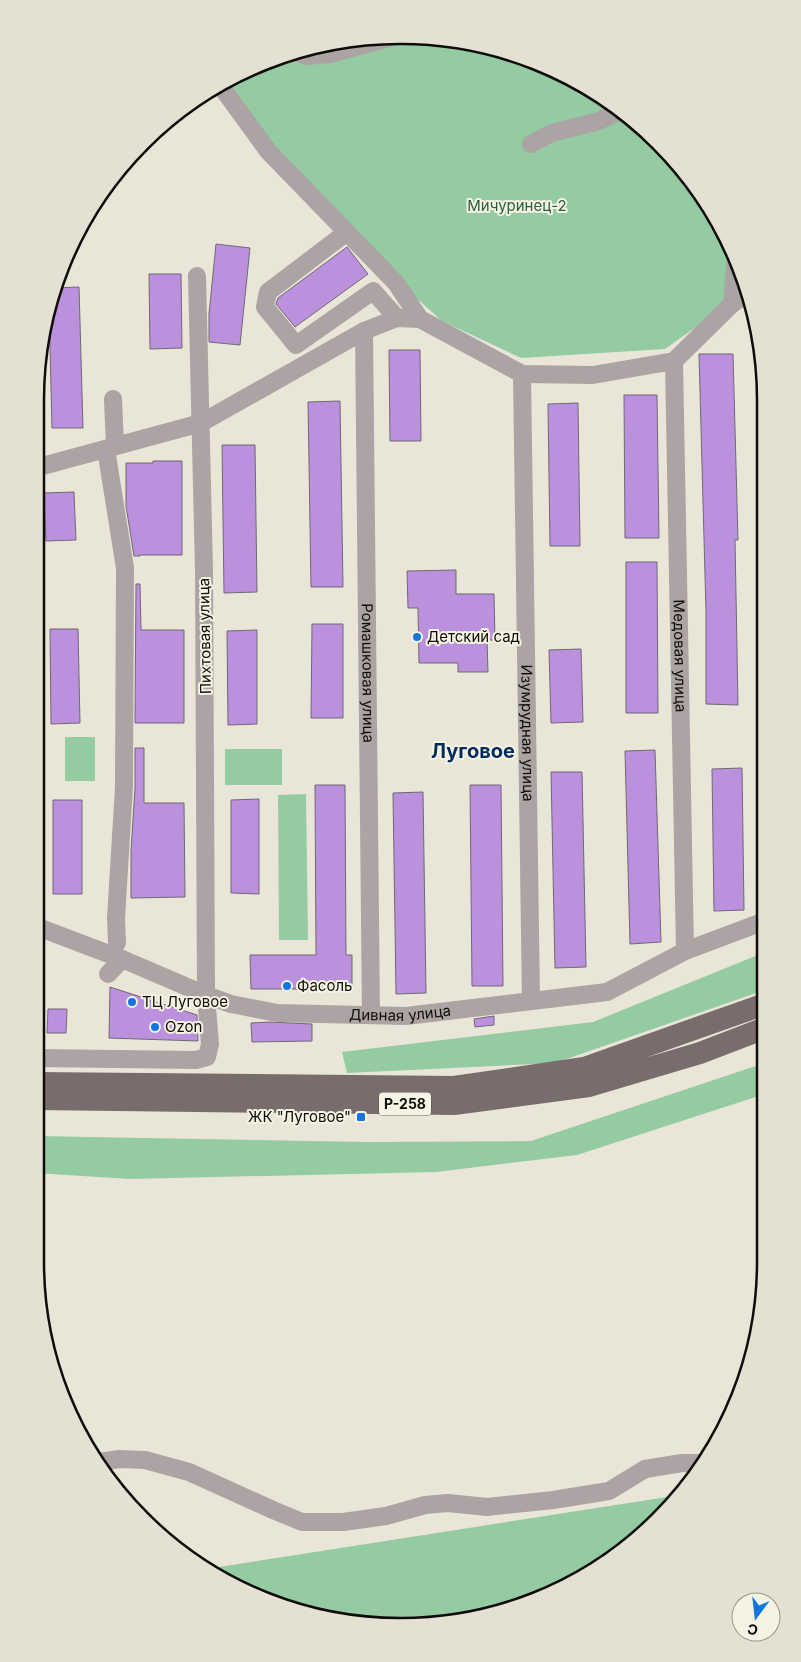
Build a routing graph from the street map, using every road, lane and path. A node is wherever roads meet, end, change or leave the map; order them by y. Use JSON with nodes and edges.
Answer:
{"nodes":[{"id":1,"x":356,"y":47,"type":"edge"},
{"id":2,"x":309,"y":56,"type":"edge"},
{"id":3,"x":225,"y":91,"type":"edge"},
{"id":4,"x":613,"y":114,"type":"edge"},
{"id":5,"x":531,"y":144,"type":"dead end"},
{"id":6,"x":348,"y":232,"type":"junction"},
{"id":7,"x":197,"y":276,"type":"dead end"},
{"id":8,"x":734,"y":276,"type":"edge"},
{"id":9,"x":742,"y":297,"type":"edge"},
{"id":10,"x":732,"y":304,"type":"junction"},
{"id":11,"x":397,"y":318,"type":"junction"},
{"id":12,"x":420,"y":319,"type":"junction"},
{"id":13,"x":364,"y":331,"type":"junction"},
{"id":14,"x":674,"y":361,"type":"junction"},
{"id":15,"x":522,"y":374,"type":"junction"},
{"id":16,"x":113,"y":399,"type":"dead end"},
{"id":17,"x":201,"y":423,"type":"junction"},
{"id":18,"x":111,"y":447,"type":"junction"},
{"id":19,"x":44,"y":466,"type":"edge"},
{"id":20,"x":757,"y":924,"type":"edge"},
{"id":21,"x":44,"y":929,"type":"edge"},
{"id":22,"x":119,"y":951,"type":"junction"},
{"id":23,"x":685,"y":951,"type":"junction"},
{"id":24,"x":108,"y":974,"type":"dead end"},
{"id":25,"x":206,"y":996,"type":"junction"},
{"id":26,"x":531,"y":1001,"type":"junction"},
{"id":27,"x":757,"y":1007,"type":"edge"},
{"id":28,"x":372,"y":1015,"type":"junction"},
{"id":29,"x":757,"y":1031,"type":"edge"},
{"id":30,"x":44,"y":1058,"type":"edge"},
{"id":31,"x":44,"y":1083,"type":"edge"},
{"id":32,"x":44,"y":1099,"type":"edge"},
{"id":33,"x":105,"y":1461,"type":"edge"},
{"id":34,"x":695,"y":1463,"type":"edge"}],
"edges":[{"from":1,"to":2,"type":"street"},
{"from":3,"to":6,"type":"street"},
{"from":4,"to":5,"type":"street"},
{"from":6,"to":11,"type":"street"},
{"from":6,"to":12,"type":"street"},
{"from":7,"to":17,"type":"street","name":"Пихтовая улица"},
{"from":8,"to":10,"type":"street"},
{"from":9,"to":10,"type":"street"},
{"from":10,"to":14,"type":"street"},
{"from":11,"to":12,"type":"street"},
{"from":11,"to":13,"type":"street"},
{"from":12,"to":15,"type":"street"},
{"from":13,"to":17,"type":"street"},
{"from":13,"to":28,"type":"street","name":"Ромашковая улица"},
{"from":14,"to":15,"type":"street"},
{"from":14,"to":23,"type":"street","name":"Медовая улица"},
{"from":15,"to":26,"type":"street","name":"Изумрудная улица"},
{"from":16,"to":18,"type":"street"},
{"from":17,"to":18,"type":"street"},
{"from":17,"to":25,"type":"street","name":"Пихтовая улица"},
{"from":18,"to":19,"type":"street"},
{"from":18,"to":22,"type":"street"},
{"from":20,"to":23,"type":"street","name":"Дивная улица"},
{"from":21,"to":22,"type":"street","name":"Дивная улица"},
{"from":22,"to":24,"type":"street"},
{"from":22,"to":25,"type":"street","name":"Дивная улица"},
{"from":23,"to":26,"type":"street","name":"Дивная улица"},
{"from":25,"to":28,"type":"street","name":"Дивная улица"},
{"from":25,"to":30,"type":"street","name":"Пихтовая улица"},
{"from":26,"to":28,"type":"street","name":"Дивная улица"},
{"from":27,"to":31,"type":"main road"},
{"from":29,"to":32,"type":"main road","number":"Р-258"},
{"from":33,"to":34,"type":"street"}]}
